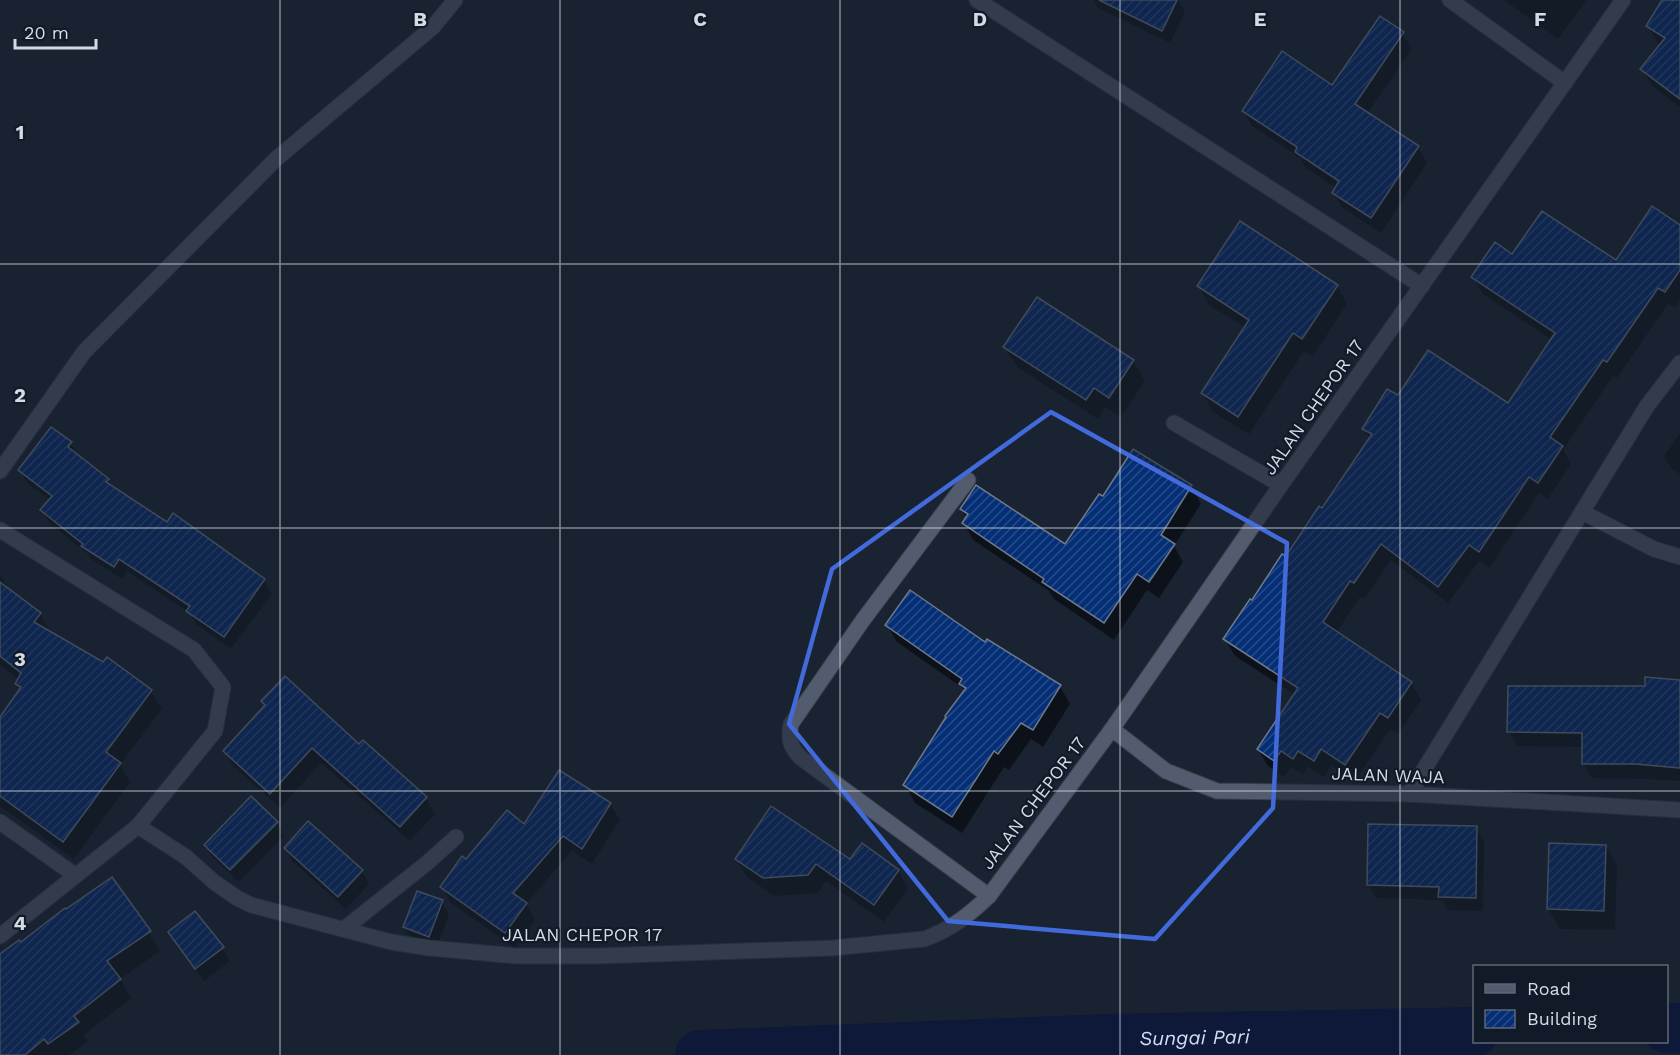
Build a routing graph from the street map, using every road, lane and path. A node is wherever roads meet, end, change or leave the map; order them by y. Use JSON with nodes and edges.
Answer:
{"nodes":[{"id":1,"x":455,"y":0,"type":"edge"},
{"id":2,"x":977,"y":0,"type":"edge"},
{"id":3,"x":1450,"y":0,"type":"edge"},
{"id":4,"x":1623,"y":0,"type":"edge"},
{"id":5,"x":1565,"y":82,"type":"junction"},
{"id":6,"x":1422,"y":286,"type":"junction"},
{"id":7,"x":1680,"y":363,"type":"edge"},
{"id":8,"x":1174,"y":423,"type":"dead end"},
{"id":9,"x":0,"y":471,"type":"edge"},
{"id":10,"x":968,"y":480,"type":"dead end"},
{"id":11,"x":1281,"y":485,"type":"junction"},
{"id":12,"x":1581,"y":512,"type":"junction"},
{"id":13,"x":0,"y":530,"type":"edge"},
{"id":14,"x":1680,"y":557,"type":"edge"},
{"id":15,"x":1112,"y":729,"type":"junction"},
{"id":16,"x":1409,"y":794,"type":"junction"},
{"id":17,"x":1680,"y":810,"type":"edge"},
{"id":18,"x":0,"y":822,"type":"edge"},
{"id":19,"x":138,"y":826,"type":"junction"},
{"id":20,"x":456,"y":837,"type":"dead end"},
{"id":21,"x":75,"y":875,"type":"junction"},
{"id":22,"x":988,"y":896,"type":"junction"},
{"id":23,"x":344,"y":929,"type":"junction"},
{"id":24,"x":0,"y":936,"type":"edge"}],
"edges":[{"from":1,"to":9,"type":"street"},
{"from":2,"to":6,"type":"street"},
{"from":3,"to":5,"type":"street"},
{"from":4,"to":5,"type":"street","name":"JALAN CHEPOR 17"},
{"from":5,"to":6,"type":"street","name":"JALAN CHEPOR 17"},
{"from":6,"to":11,"type":"street","name":"JALAN CHEPOR 17"},
{"from":7,"to":12,"type":"street"},
{"from":8,"to":11,"type":"street"},
{"from":10,"to":22,"type":"street"},
{"from":11,"to":15,"type":"street","name":"JALAN CHEPOR 17"},
{"from":12,"to":14,"type":"street"},
{"from":12,"to":16,"type":"street"},
{"from":13,"to":19,"type":"street"},
{"from":15,"to":16,"type":"street","name":"JALAN WAJA"},
{"from":15,"to":22,"type":"street","name":"JALAN CHEPOR 17"},
{"from":16,"to":17,"type":"street","name":"JALAN WAJA"},
{"from":18,"to":21,"type":"street"},
{"from":19,"to":21,"type":"street"},
{"from":19,"to":23,"type":"street","name":"JALAN CHEPOR 17"},
{"from":20,"to":23,"type":"street"},
{"from":21,"to":24,"type":"street"},
{"from":22,"to":23,"type":"street","name":"JALAN CHEPOR 17"}]}
